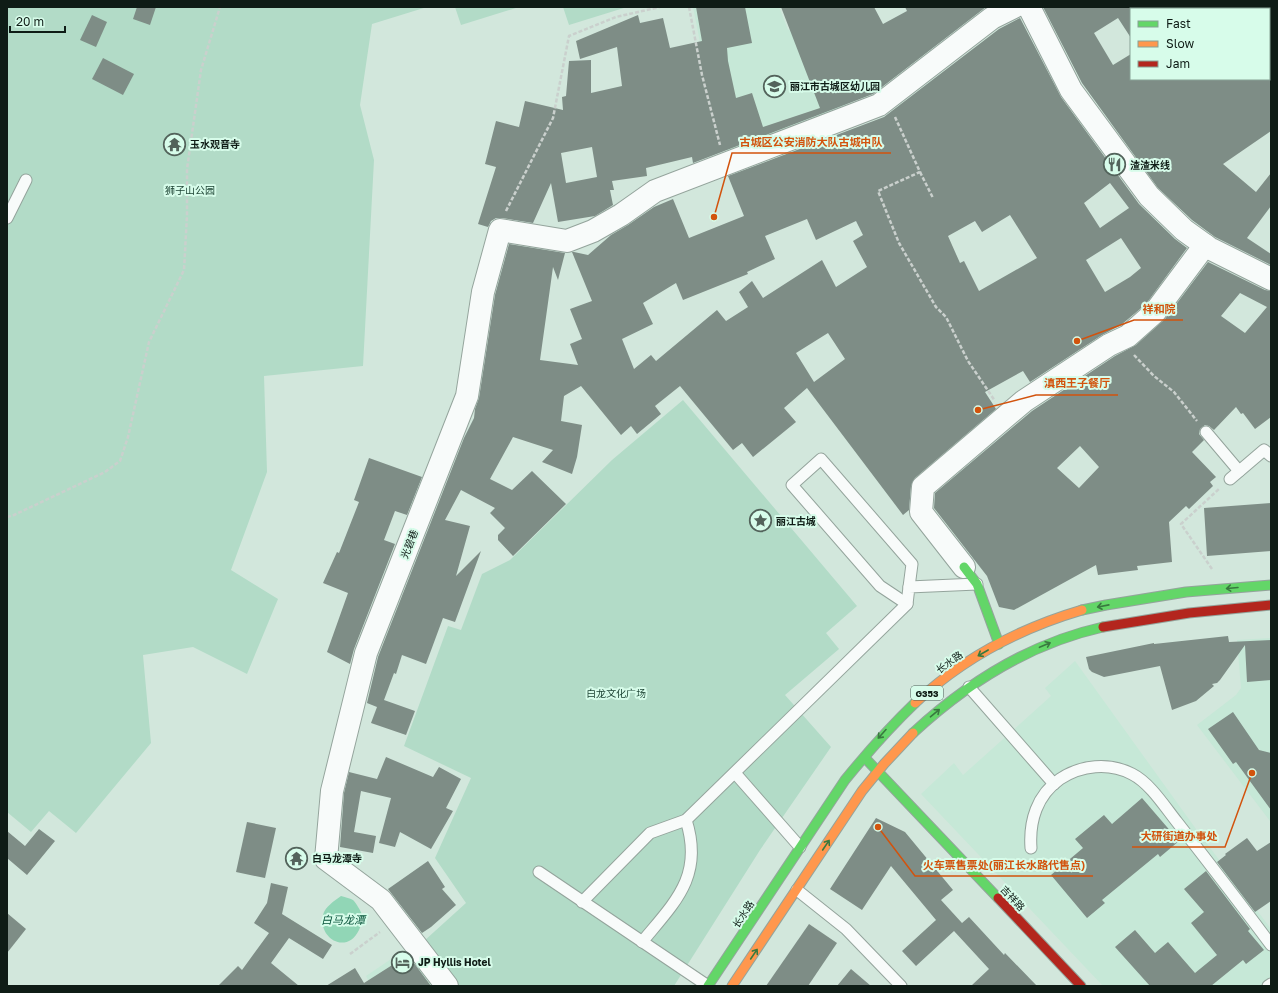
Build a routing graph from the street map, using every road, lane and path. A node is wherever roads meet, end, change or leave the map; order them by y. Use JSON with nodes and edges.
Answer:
{"nodes":[{"id":1,"x":220,"y":7,"type":"edge"},
{"id":2,"x":660,"y":7,"type":"edge"},
{"id":3,"x":689,"y":7,"type":"edge"},
{"id":4,"x":1014,"y":7,"type":"edge"},
{"id":5,"x":1029,"y":7,"type":"edge"},
{"id":6,"x":886,"y":100,"type":"junction"},
{"id":7,"x":725,"y":164,"type":"junction"},
{"id":8,"x":920,"y":172,"type":"junction"},
{"id":9,"x":26,"y":180,"type":"dead end"},
{"id":10,"x":933,"y":198,"type":"dead end"},
{"id":11,"x":7,"y":218,"type":"edge"},
{"id":12,"x":500,"y":230,"type":"junction"},
{"id":13,"x":1205,"y":245,"type":"junction"},
{"id":14,"x":1271,"y":279,"type":"edge"},
{"id":15,"x":1121,"y":340,"type":"junction"},
{"id":16,"x":1006,"y":417,"type":"junction"},
{"id":17,"x":1206,"y":432,"type":"joint"},
{"id":18,"x":1271,"y":456,"type":"edge"},
{"id":19,"x":1235,"y":475,"type":"junction"},
{"id":20,"x":7,"y":517,"type":"edge"},
{"id":21,"x":970,"y":575,"type":"junction"},
{"id":22,"x":1271,"y":585,"type":"edge"},
{"id":23,"x":909,"y":587,"type":"junction"},
{"id":24,"x":1221,"y":589,"type":"junction"},
{"id":25,"x":907,"y":604,"type":"junction"},
{"id":26,"x":1271,"y":605,"type":"edge"},
{"id":27,"x":999,"y":644,"type":"junction"},
{"id":28,"x":969,"y":687,"type":"junction"},
{"id":29,"x":863,"y":756,"type":"junction"},
{"id":30,"x":877,"y":771,"type":"junction"},
{"id":31,"x":735,"y":773,"type":"junction"},
{"id":32,"x":1054,"y":784,"type":"junction"},
{"id":33,"x":686,"y":820,"type":"junction"},
{"id":34,"x":800,"y":847,"type":"junction"},
{"id":35,"x":1031,"y":848,"type":"dead end"},
{"id":36,"x":539,"y":872,"type":"dead end"},
{"id":37,"x":797,"y":890,"type":"junction"},
{"id":38,"x":582,"y":902,"type":"junction"},
{"id":39,"x":403,"y":929,"type":"junction"},
{"id":40,"x":642,"y":942,"type":"junction"},
{"id":41,"x":1271,"y":945,"type":"edge"},
{"id":42,"x":350,"y":954,"type":"dead end"},
{"id":43,"x":1271,"y":984,"type":"edge"},
{"id":44,"x":447,"y":986,"type":"edge"},
{"id":45,"x":708,"y":986,"type":"edge"},
{"id":46,"x":732,"y":986,"type":"edge"},
{"id":47,"x":901,"y":986,"type":"edge"},
{"id":48,"x":1081,"y":986,"type":"edge"},
{"id":49,"x":1268,"y":986,"type":"edge"}],
"edges":[{"from":1,"to":20,"type":"path"},
{"from":2,"to":12,"type":"path"},
{"from":3,"to":7,"type":"path"},
{"from":4,"to":6,"type":"street"},
{"from":5,"to":13,"type":"street"},
{"from":6,"to":7,"type":"street"},
{"from":6,"to":8,"type":"path"},
{"from":7,"to":12,"type":"street"},
{"from":8,"to":10,"type":"path"},
{"from":8,"to":16,"type":"path"},
{"from":9,"to":11,"type":"lane"},
{"from":12,"to":39,"type":"street","name":"光碧巷"},
{"from":13,"to":14,"type":"street"},
{"from":13,"to":15,"type":"street"},
{"from":15,"to":16,"type":"street"},
{"from":15,"to":17,"type":"path"},
{"from":16,"to":21,"type":"street"},
{"from":17,"to":19,"type":"lane"},
{"from":18,"to":19,"type":"lane"},
{"from":19,"to":24,"type":"path"},
{"from":21,"to":23,"type":"lane"},
{"from":21,"to":27,"type":"main road"},
{"from":22,"to":24,"type":"main road","name":"长水路","number":"G353","one_way":true},
{"from":23,"to":25,"type":"lane"},
{"from":23,"to":25,"type":"lane"},
{"from":24,"to":27,"type":"main road","name":"长水路","number":"G353","one_way":true},
{"from":25,"to":31,"type":"lane"},
{"from":28,"to":26,"type":"main road","number":"G353","one_way":true},
{"from":27,"to":29,"type":"main road","name":"长水路","number":"G353","one_way":true},
{"from":30,"to":28,"type":"main road","number":"G353","one_way":true},
{"from":28,"to":32,"type":"lane"},
{"from":29,"to":30,"type":"main road","name":"吉祥路"},
{"from":29,"to":34,"type":"main road","name":"长水路","number":"G353"},
{"from":37,"to":30,"type":"main road","number":"G353","one_way":true},
{"from":30,"to":48,"type":"main road","name":"吉祥路"},
{"from":31,"to":33,"type":"lane"},
{"from":31,"to":34,"type":"lane"},
{"from":32,"to":35,"type":"lane"},
{"from":32,"to":41,"type":"lane"},
{"from":33,"to":38,"type":"lane"},
{"from":33,"to":40,"type":"lane"},
{"from":34,"to":45,"type":"main road","name":"长水路","number":"G353"},
{"from":36,"to":38,"type":"lane"},
{"from":46,"to":37,"type":"main road","number":"G353","one_way":true},
{"from":37,"to":47,"type":"lane"},
{"from":38,"to":40,"type":"lane"},
{"from":39,"to":42,"type":"path"},
{"from":39,"to":44,"type":"street"},
{"from":40,"to":45,"type":"lane"},
{"from":43,"to":49,"type":"lane"}]}
